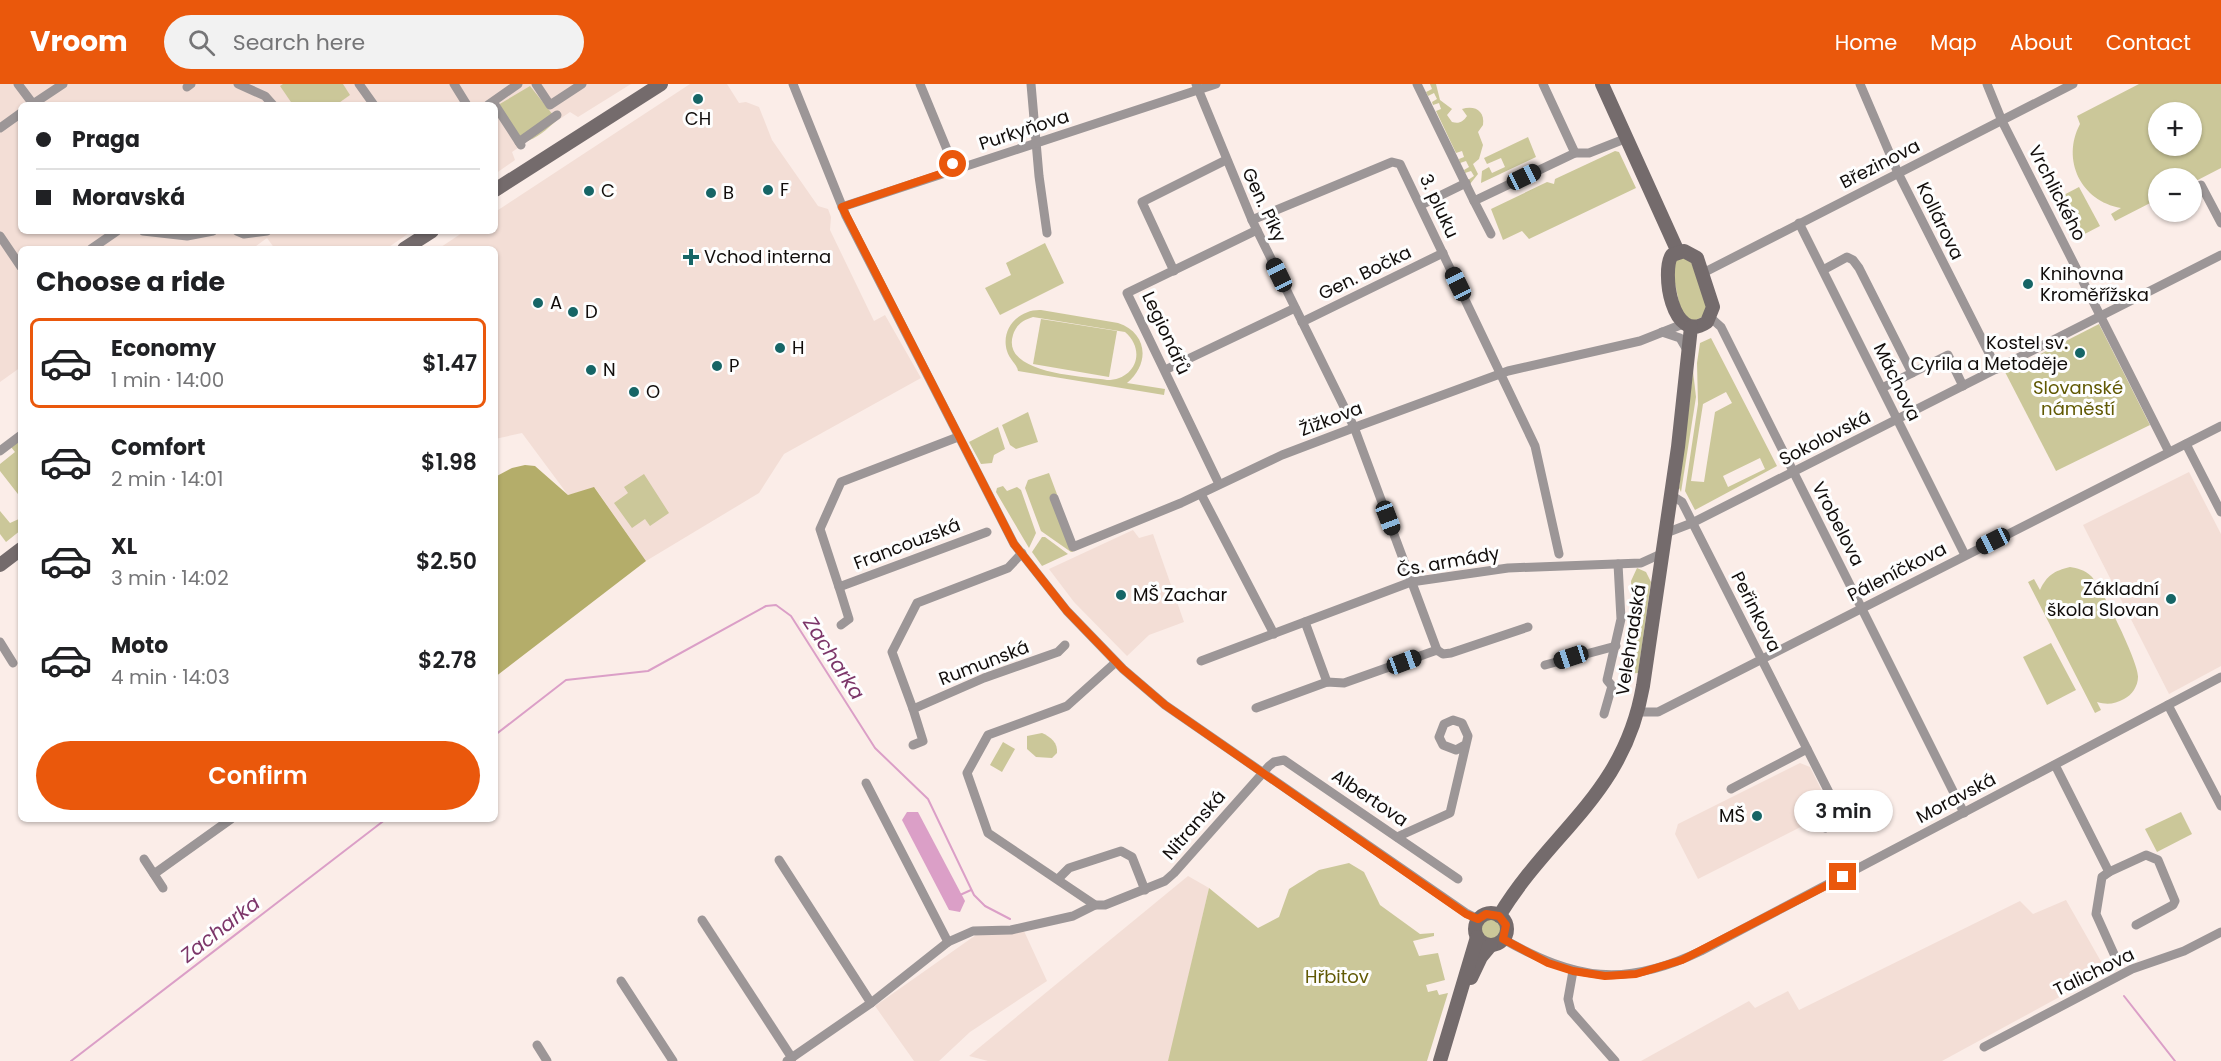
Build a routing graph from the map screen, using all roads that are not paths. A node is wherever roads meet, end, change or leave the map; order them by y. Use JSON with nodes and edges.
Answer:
{"nodes":[{"id":1,"x":18,"y":84,"type":"edge"},
{"id":2,"x":63,"y":84,"type":"edge"},
{"id":3,"x":238,"y":84,"type":"edge"},
{"id":4,"x":359,"y":84,"type":"edge"},
{"id":5,"x":454,"y":84,"type":"edge"},
{"id":6,"x":518,"y":84,"type":"edge"},
{"id":7,"x":536,"y":84,"type":"edge"},
{"id":8,"x":582,"y":84,"type":"edge"},
{"id":9,"x":661,"y":84,"type":"edge"},
{"id":10,"x":793,"y":84,"type":"edge"},
{"id":11,"x":920,"y":84,"type":"edge"},
{"id":12,"x":1031,"y":84,"type":"edge"},
{"id":13,"x":1216,"y":84,"type":"edge"},
{"id":14,"x":1418,"y":84,"type":"edge"},
{"id":15,"x":1543,"y":84,"type":"edge"},
{"id":16,"x":1602,"y":84,"type":"edge"},
{"id":17,"x":1860,"y":84,"type":"edge"},
{"id":18,"x":1987,"y":84,"type":"edge"},
{"id":19,"x":2073,"y":84,"type":"edge"},
{"id":20,"x":1197,"y":87,"type":"edge"},
{"id":21,"x":31,"y":102,"type":"edge"},
{"id":22,"x":37,"y":102,"type":"edge"},
{"id":23,"x":270,"y":102,"type":"edge"},
{"id":24,"x":372,"y":102,"type":"edge"},
{"id":25,"x":465,"y":102,"type":"edge"},
{"id":26,"x":496,"y":102,"type":"edge"},
{"id":27,"x":550,"y":105,"type":"junction"},
{"id":28,"x":498,"y":111,"type":"edge"},
{"id":29,"x":18,"y":115,"type":"edge"},
{"id":30,"x":558,"y":115,"type":"junction"},
{"id":31,"x":2002,"y":121,"type":"junction"},
{"id":32,"x":564,"y":124,"type":"dead end"},
{"id":33,"x":0,"y":128,"type":"edge"},
{"id":34,"x":1627,"y":138,"type":"junction"},
{"id":35,"x":1038,"y":143,"type":"junction"},
{"id":36,"x":1575,"y":153,"type":"junction"},
{"id":37,"x":1226,"y":160,"type":"junction"},
{"id":38,"x":955,"y":169,"type":"junction"},
{"id":39,"x":1898,"y":173,"type":"junction"},
{"id":40,"x":1466,"y":183,"type":"junction"},
{"id":41,"x":2202,"y":187,"type":"edge"},
{"id":42,"x":498,"y":188,"type":"edge"},
{"id":43,"x":1474,"y":201,"type":"junction"},
{"id":44,"x":1420,"y":205,"type":"junction"},
{"id":45,"x":842,"y":207,"type":"junction"},
{"id":46,"x":1252,"y":220,"type":"junction"},
{"id":47,"x":1799,"y":223,"type":"junction"},
{"id":48,"x":2221,"y":223,"type":"edge"},
{"id":49,"x":1257,"y":230,"type":"junction"},
{"id":50,"x":1047,"y":233,"type":"dead end"},
{"id":51,"x":113,"y":234,"type":"edge"},
{"id":52,"x":169,"y":234,"type":"edge"},
{"id":53,"x":197,"y":234,"type":"edge"},
{"id":54,"x":427,"y":234,"type":"edge"},
{"id":55,"x":1491,"y":234,"type":"dead end"},
{"id":56,"x":0,"y":236,"type":"edge"},
{"id":57,"x":95,"y":246,"type":"edge"},
{"id":58,"x":409,"y":246,"type":"edge"},
{"id":59,"x":1678,"y":252,"type":"junction"},
{"id":60,"x":1443,"y":253,"type":"junction"},
{"id":61,"x":2221,"y":255,"type":"edge"},
{"id":62,"x":18,"y":263,"type":"edge"},
{"id":63,"x":1822,"y":270,"type":"junction"},
{"id":64,"x":1174,"y":271,"type":"junction"},
{"id":65,"x":1703,"y":273,"type":"junction"},
{"id":66,"x":1295,"y":308,"type":"junction"},
{"id":67,"x":1675,"y":309,"type":"junction"},
{"id":68,"x":2100,"y":316,"type":"junction"},
{"id":69,"x":1711,"y":318,"type":"junction"},
{"id":70,"x":1302,"y":322,"type":"junction"},
{"id":71,"x":1687,"y":326,"type":"junction"},
{"id":72,"x":1660,"y":332,"type":"junction"},
{"id":73,"x":1689,"y":355,"type":"junction"},
{"id":74,"x":1997,"y":369,"type":"junction"},
{"id":75,"x":1165,"y":370,"type":"junction"},
{"id":76,"x":1912,"y":373,"type":"junction"},
{"id":77,"x":1502,"y":374,"type":"junction"},
{"id":78,"x":1964,"y":386,"type":"junction"},
{"id":79,"x":1882,"y":388,"type":"junction"},
{"id":80,"x":1898,"y":420,"type":"junction"},
{"id":81,"x":2221,"y":426,"type":"edge"},
{"id":82,"x":1354,"y":427,"type":"junction"},
{"id":83,"x":18,"y":437,"type":"edge"},
{"id":84,"x":958,"y":437,"type":"junction"},
{"id":85,"x":2186,"y":444,"type":"junction"},
{"id":86,"x":0,"y":451,"type":"edge"},
{"id":87,"x":2169,"y":452,"type":"junction"},
{"id":88,"x":1793,"y":472,"type":"junction"},
{"id":89,"x":1219,"y":484,"type":"junction"},
{"id":90,"x":1201,"y":494,"type":"junction"},
{"id":91,"x":1671,"y":495,"type":"junction"},
{"id":92,"x":1054,"y":498,"type":"dead end"},
{"id":93,"x":2221,"y":512,"type":"edge"},
{"id":94,"x":1692,"y":524,"type":"junction"},
{"id":95,"x":987,"y":532,"type":"dead end"},
{"id":96,"x":1666,"y":533,"type":"junction"},
{"id":97,"x":18,"y":551,"type":"edge"},
{"id":98,"x":1022,"y":553,"type":"junction"},
{"id":99,"x":1663,"y":553,"type":"junction"},
{"id":100,"x":1559,"y":554,"type":"dead end"},
{"id":101,"x":1965,"y":555,"type":"junction"},
{"id":102,"x":1641,"y":563,"type":"junction"},
{"id":103,"x":1617,"y":564,"type":"junction"},
{"id":104,"x":0,"y":565,"type":"edge"},
{"id":105,"x":1411,"y":582,"type":"junction"},
{"id":106,"x":1658,"y":582,"type":"junction"},
{"id":107,"x":839,"y":587,"type":"junction"},
{"id":108,"x":1862,"y":609,"type":"junction"},
{"id":109,"x":1305,"y":622,"type":"junction"},
{"id":110,"x":841,"y":624,"type":"dead end"},
{"id":111,"x":1528,"y":627,"type":"dead end"},
{"id":112,"x":1274,"y":634,"type":"junction"},
{"id":113,"x":0,"y":642,"type":"edge"},
{"id":114,"x":1065,"y":645,"type":"dead end"},
{"id":115,"x":1616,"y":646,"type":"junction"},
{"id":116,"x":1437,"y":650,"type":"junction"},
{"id":117,"x":1761,"y":659,"type":"junction"},
{"id":118,"x":1201,"y":661,"type":"dead end"},
{"id":119,"x":1116,"y":662,"type":"junction"},
{"id":120,"x":13,"y":663,"type":"dead end"},
{"id":121,"x":1545,"y":665,"type":"dead end"},
{"id":122,"x":2221,"y":678,"type":"edge"},
{"id":123,"x":1327,"y":682,"type":"junction"},
{"id":124,"x":2168,"y":705,"type":"junction"},
{"id":125,"x":1256,"y":708,"type":"dead end"},
{"id":126,"x":913,"y":709,"type":"junction"},
{"id":127,"x":1638,"y":712,"type":"junction"},
{"id":128,"x":1604,"y":714,"type":"dead end"},
{"id":129,"x":913,"y":745,"type":"dead end"},
{"id":130,"x":1465,"y":745,"type":"dead end"},
{"id":131,"x":1807,"y":748,"type":"junction"},
{"id":132,"x":2055,"y":765,"type":"junction"},
{"id":133,"x":1262,"y":773,"type":"junction"},
{"id":134,"x":2221,"y":781,"type":"edge"},
{"id":135,"x":866,"y":783,"type":"dead end"},
{"id":136,"x":2211,"y":786,"type":"junction"},
{"id":137,"x":1731,"y":789,"type":"dead end"},
{"id":138,"x":2221,"y":806,"type":"edge"},
{"id":139,"x":1865,"y":811,"type":"dead end"},
{"id":140,"x":1964,"y":813,"type":"junction"},
{"id":141,"x":1842,"y":818,"type":"junction"},
{"id":142,"x":227,"y":822,"type":"edge"},
{"id":143,"x":1825,"y":828,"type":"dead end"},
{"id":144,"x":1397,"y":837,"type":"junction"},
{"id":145,"x":144,"y":859,"type":"dead end"},
{"id":146,"x":779,"y":860,"type":"dead end"},
{"id":147,"x":2109,"y":872,"type":"junction"},
{"id":148,"x":154,"y":874,"type":"junction"},
{"id":149,"x":1058,"y":879,"type":"junction"},
{"id":150,"x":1458,"y":879,"type":"dead end"},
{"id":151,"x":163,"y":888,"type":"dead end"},
{"id":152,"x":1144,"y":890,"type":"junction"},
{"id":153,"x":1095,"y":904,"type":"junction"},
{"id":154,"x":1499,"y":916,"type":"junction"},
{"id":155,"x":1478,"y":919,"type":"junction"},
{"id":156,"x":702,"y":920,"type":"dead end"},
{"id":157,"x":2136,"y":925,"type":"dead end"},
{"id":158,"x":2221,"y":932,"type":"edge"},
{"id":159,"x":1477,"y":937,"type":"junction"},
{"id":160,"x":948,"y":942,"type":"junction"},
{"id":161,"x":1497,"y":942,"type":"junction"},
{"id":162,"x":2114,"y":954,"type":"dead end"},
{"id":163,"x":1573,"y":971,"type":"junction"},
{"id":164,"x":621,"y":981,"type":"dead end"},
{"id":165,"x":871,"y":1003,"type":"junction"},
{"id":166,"x":1452,"y":1022,"type":"junction"},
{"id":167,"x":537,"y":1045,"type":"dead end"},
{"id":168,"x":1984,"y":1047,"type":"dead end"},
{"id":169,"x":790,"y":1059,"type":"edge"},
{"id":170,"x":547,"y":1061,"type":"edge"},
{"id":171,"x":673,"y":1061,"type":"edge"},
{"id":172,"x":1440,"y":1061,"type":"edge"},
{"id":173,"x":1615,"y":1061,"type":"edge"}],
"edges":[{"from":1,"to":21,"type":"street"},
{"from":2,"to":22,"type":"street"},
{"from":3,"to":23,"type":"street"},
{"from":4,"to":24,"type":"street"},
{"from":5,"to":25,"type":"street"},
{"from":6,"to":26,"type":"street"},
{"from":7,"to":27,"type":"street"},
{"from":8,"to":27,"type":"street"},
{"from":9,"to":42,"type":"main road"},
{"from":10,"to":45,"type":"street"},
{"from":11,"to":38,"type":"street"},
{"from":12,"to":35,"type":"street"},
{"from":13,"to":20,"type":"street","name":"Purkyňova"},
{"from":14,"to":40,"type":"street"},
{"from":15,"to":36,"type":"street"},
{"from":16,"to":34,"type":"main road"},
{"from":17,"to":39,"type":"street","name":"Kollárova"},
{"from":18,"to":31,"type":"street","name":"Vrchlického"},
{"from":19,"to":31,"type":"street","name":"Březinova"},
{"from":20,"to":35,"type":"street","name":"Purkyňova"},
{"from":20,"to":37,"type":"street","name":"Gen. Píky"},
{"from":27,"to":30,"type":"street"},
{"from":28,"to":30,"type":"street"},
{"from":29,"to":33,"type":"street"},
{"from":30,"to":32,"type":"street"},
{"from":31,"to":39,"type":"street","name":"Březinova"},
{"from":31,"to":68,"type":"street","name":"Vrchlického"},
{"from":34,"to":36,"type":"street"},
{"from":34,"to":59,"type":"main road"},
{"from":35,"to":38,"type":"street","name":"Purkyňova"},
{"from":35,"to":50,"type":"street"},
{"from":36,"to":43,"type":"street"},
{"from":37,"to":46,"type":"street","name":"Gen. Píky"},
{"from":37,"to":64,"type":"street"},
{"from":38,"to":45,"type":"street","name":"Purkyňova"},
{"from":39,"to":47,"type":"street","name":"Březinova"},
{"from":39,"to":74,"type":"street","name":"Kollárova"},
{"from":40,"to":43,"type":"street"},
{"from":40,"to":44,"type":"street"},
{"from":41,"to":48,"type":"street"},
{"from":43,"to":55,"type":"street"},
{"from":44,"to":46,"type":"street","name":"3. pluku"},
{"from":44,"to":60,"type":"street","name":"3. pluku"},
{"from":45,"to":84,"type":"street"},
{"from":46,"to":49,"type":"street","name":"Gen. Píky"},
{"from":47,"to":63,"type":"street","name":"Máchova"},
{"from":47,"to":65,"type":"street","name":"Březinova"},
{"from":49,"to":64,"type":"street","name":"Legionářů"},
{"from":49,"to":66,"type":"street","name":"Gen. Píky"},
{"from":51,"to":57,"type":"street"},
{"from":52,"to":53,"type":"street"},
{"from":54,"to":58,"type":"main road"},
{"from":56,"to":62,"type":"street"},
{"from":59,"to":65,"type":"main road"},
{"from":59,"to":67,"type":"main road"},
{"from":60,"to":70,"type":"street","name":"Gen. Bočka"},
{"from":60,"to":77,"type":"street","name":"3. pluku"},
{"from":61,"to":68,"type":"street"},
{"from":63,"to":76,"type":"street"},
{"from":63,"to":79,"type":"street","name":"Máchova"},
{"from":64,"to":75,"type":"street","name":"Legionářů"},
{"from":65,"to":69,"type":"main road"},
{"from":66,"to":70,"type":"street","name":"Gen. Píky"},
{"from":66,"to":75,"type":"street"},
{"from":67,"to":71,"type":"main road"},
{"from":67,"to":72,"type":"street"},
{"from":68,"to":74,"type":"street"},
{"from":68,"to":87,"type":"street"},
{"from":69,"to":71,"type":"main road"},
{"from":69,"to":88,"type":"street","name":"Vrobelova"},
{"from":70,"to":82,"type":"street","name":"Gen. Píky"},
{"from":71,"to":72,"type":"street","name":"Žižkova"},
{"from":71,"to":73,"type":"main road","name":"Velehradská"},
{"from":72,"to":73,"type":"street"},
{"from":72,"to":77,"type":"street","name":"Žižkova"},
{"from":73,"to":91,"type":"main road","name":"Velehradská"},
{"from":74,"to":78,"type":"street","name":"Sokolovská"},
{"from":75,"to":89,"type":"street","name":"Legionářů"},
{"from":76,"to":78,"type":"street"},
{"from":76,"to":79,"type":"street"},
{"from":77,"to":82,"type":"street","name":"Žižkova"},
{"from":77,"to":100,"type":"street","name":"3. pluku"},
{"from":78,"to":80,"type":"street","name":"Sokolovská"},
{"from":79,"to":80,"type":"street","name":"Máchova"},
{"from":80,"to":88,"type":"street","name":"Sokolovská"},
{"from":80,"to":101,"type":"street","name":"Máchova"},
{"from":81,"to":85,"type":"street","name":"Páleníčkova"},
{"from":82,"to":89,"type":"street","name":"Žižkova"},
{"from":82,"to":105,"type":"street","name":"Gen. Píky"},
{"from":83,"to":86,"type":"street"},
{"from":84,"to":98,"type":"street"},
{"from":84,"to":107,"type":"street","name":"Francouzská"},
{"from":85,"to":87,"type":"street","name":"Páleníčkova"},
{"from":85,"to":93,"type":"street"},
{"from":87,"to":101,"type":"street","name":"Páleníčkova"},
{"from":88,"to":94,"type":"street","name":"Sokolovská"},
{"from":88,"to":108,"type":"street","name":"Vrobelova"},
{"from":89,"to":90,"type":"street","name":"Žižkova"},
{"from":90,"to":92,"type":"street","name":"Žižkova"},
{"from":90,"to":112,"type":"street"},
{"from":91,"to":94,"type":"street","name":"Peřinkova"},
{"from":91,"to":96,"type":"main road","name":"Velehradská"},
{"from":94,"to":96,"type":"street","name":"Sokolovská"},
{"from":94,"to":117,"type":"street","name":"Peřinkova"},
{"from":95,"to":107,"type":"street","name":"Francouzská"},
{"from":96,"to":99,"type":"main road","name":"Velehradská"},
{"from":97,"to":104,"type":"main road"},
{"from":98,"to":119,"type":"street"},
{"from":98,"to":126,"type":"street"},
{"from":99,"to":102,"type":"street"},
{"from":99,"to":106,"type":"main road","name":"Velehradská"},
{"from":101,"to":108,"type":"street","name":"Páleníčkova"},
{"from":102,"to":103,"type":"street","name":"Čs. armády"},
{"from":102,"to":106,"type":"street"},
{"from":103,"to":105,"type":"street","name":"Čs. armády"},
{"from":103,"to":115,"type":"street"},
{"from":105,"to":109,"type":"street","name":"Čs. armády"},
{"from":105,"to":116,"type":"street","name":"Gen. Píky"},
{"from":106,"to":127,"type":"main road","name":"Velehradská"},
{"from":107,"to":110,"type":"street","name":"Francouzská"},
{"from":108,"to":117,"type":"street","name":"Páleníčkova"},
{"from":108,"to":140,"type":"street","name":"Vrobelova"},
{"from":109,"to":112,"type":"street","name":"Čs. armády"},
{"from":109,"to":123,"type":"street"},
{"from":111,"to":116,"type":"street"},
{"from":112,"to":118,"type":"street","name":"Čs. armády"},
{"from":113,"to":120,"type":"street"},
{"from":114,"to":126,"type":"street","name":"Rumunská"},
{"from":115,"to":121,"type":"street"},
{"from":115,"to":128,"type":"street"},
{"from":116,"to":123,"type":"street"},
{"from":117,"to":127,"type":"street","name":"Páleníčkova"},
{"from":117,"to":131,"type":"street","name":"Peřinkova"},
{"from":119,"to":133,"type":"street"},
{"from":119,"to":149,"type":"street"},
{"from":122,"to":124,"type":"street","name":"Moravská"},
{"from":123,"to":125,"type":"street"},
{"from":124,"to":132,"type":"street","name":"Moravská"},
{"from":124,"to":136,"type":"street"},
{"from":126,"to":129,"type":"street"},
{"from":127,"to":154,"type":"main road","name":"Velehradská"},
{"from":130,"to":144,"type":"street"},
{"from":131,"to":137,"type":"street"},
{"from":131,"to":141,"type":"street","name":"Peřinkova"},
{"from":132,"to":140,"type":"street","name":"Moravská"},
{"from":132,"to":147,"type":"street"},
{"from":133,"to":144,"type":"street","name":"Albertova"},
{"from":133,"to":152,"type":"street","name":"Nitranská"},
{"from":133,"to":155,"type":"street"},
{"from":134,"to":136,"type":"street"},
{"from":135,"to":160,"type":"street"},
{"from":136,"to":138,"type":"street"},
{"from":139,"to":141,"type":"street"},
{"from":140,"to":163,"type":"street","name":"Moravská"},
{"from":141,"to":143,"type":"street"},
{"from":142,"to":148,"type":"street"},
{"from":144,"to":150,"type":"street","name":"Albertova"},
{"from":145,"to":148,"type":"street"},
{"from":146,"to":165,"type":"street"},
{"from":147,"to":157,"type":"street"},
{"from":147,"to":162,"type":"street"},
{"from":148,"to":151,"type":"street"},
{"from":149,"to":152,"type":"street","name":"Nitranská"},
{"from":149,"to":153,"type":"street"},
{"from":152,"to":153,"type":"street","name":"Nitranská"},
{"from":153,"to":160,"type":"street","name":"Nitranská"},
{"from":154,"to":155,"type":"main road"},
{"from":154,"to":161,"type":"main road"},
{"from":155,"to":159,"type":"main road"},
{"from":156,"to":169,"type":"street"},
{"from":158,"to":168,"type":"street","name":"Talichova"},
{"from":159,"to":161,"type":"main road"},
{"from":159,"to":166,"type":"main road"},
{"from":160,"to":165,"type":"street","name":"Nitranská"},
{"from":161,"to":163,"type":"street","name":"Moravská"},
{"from":161,"to":166,"type":"main road"},
{"from":163,"to":173,"type":"street"},
{"from":164,"to":171,"type":"street"},
{"from":165,"to":169,"type":"street","name":"Nitranská"},
{"from":166,"to":172,"type":"main road"},
{"from":167,"to":170,"type":"street"}]}
